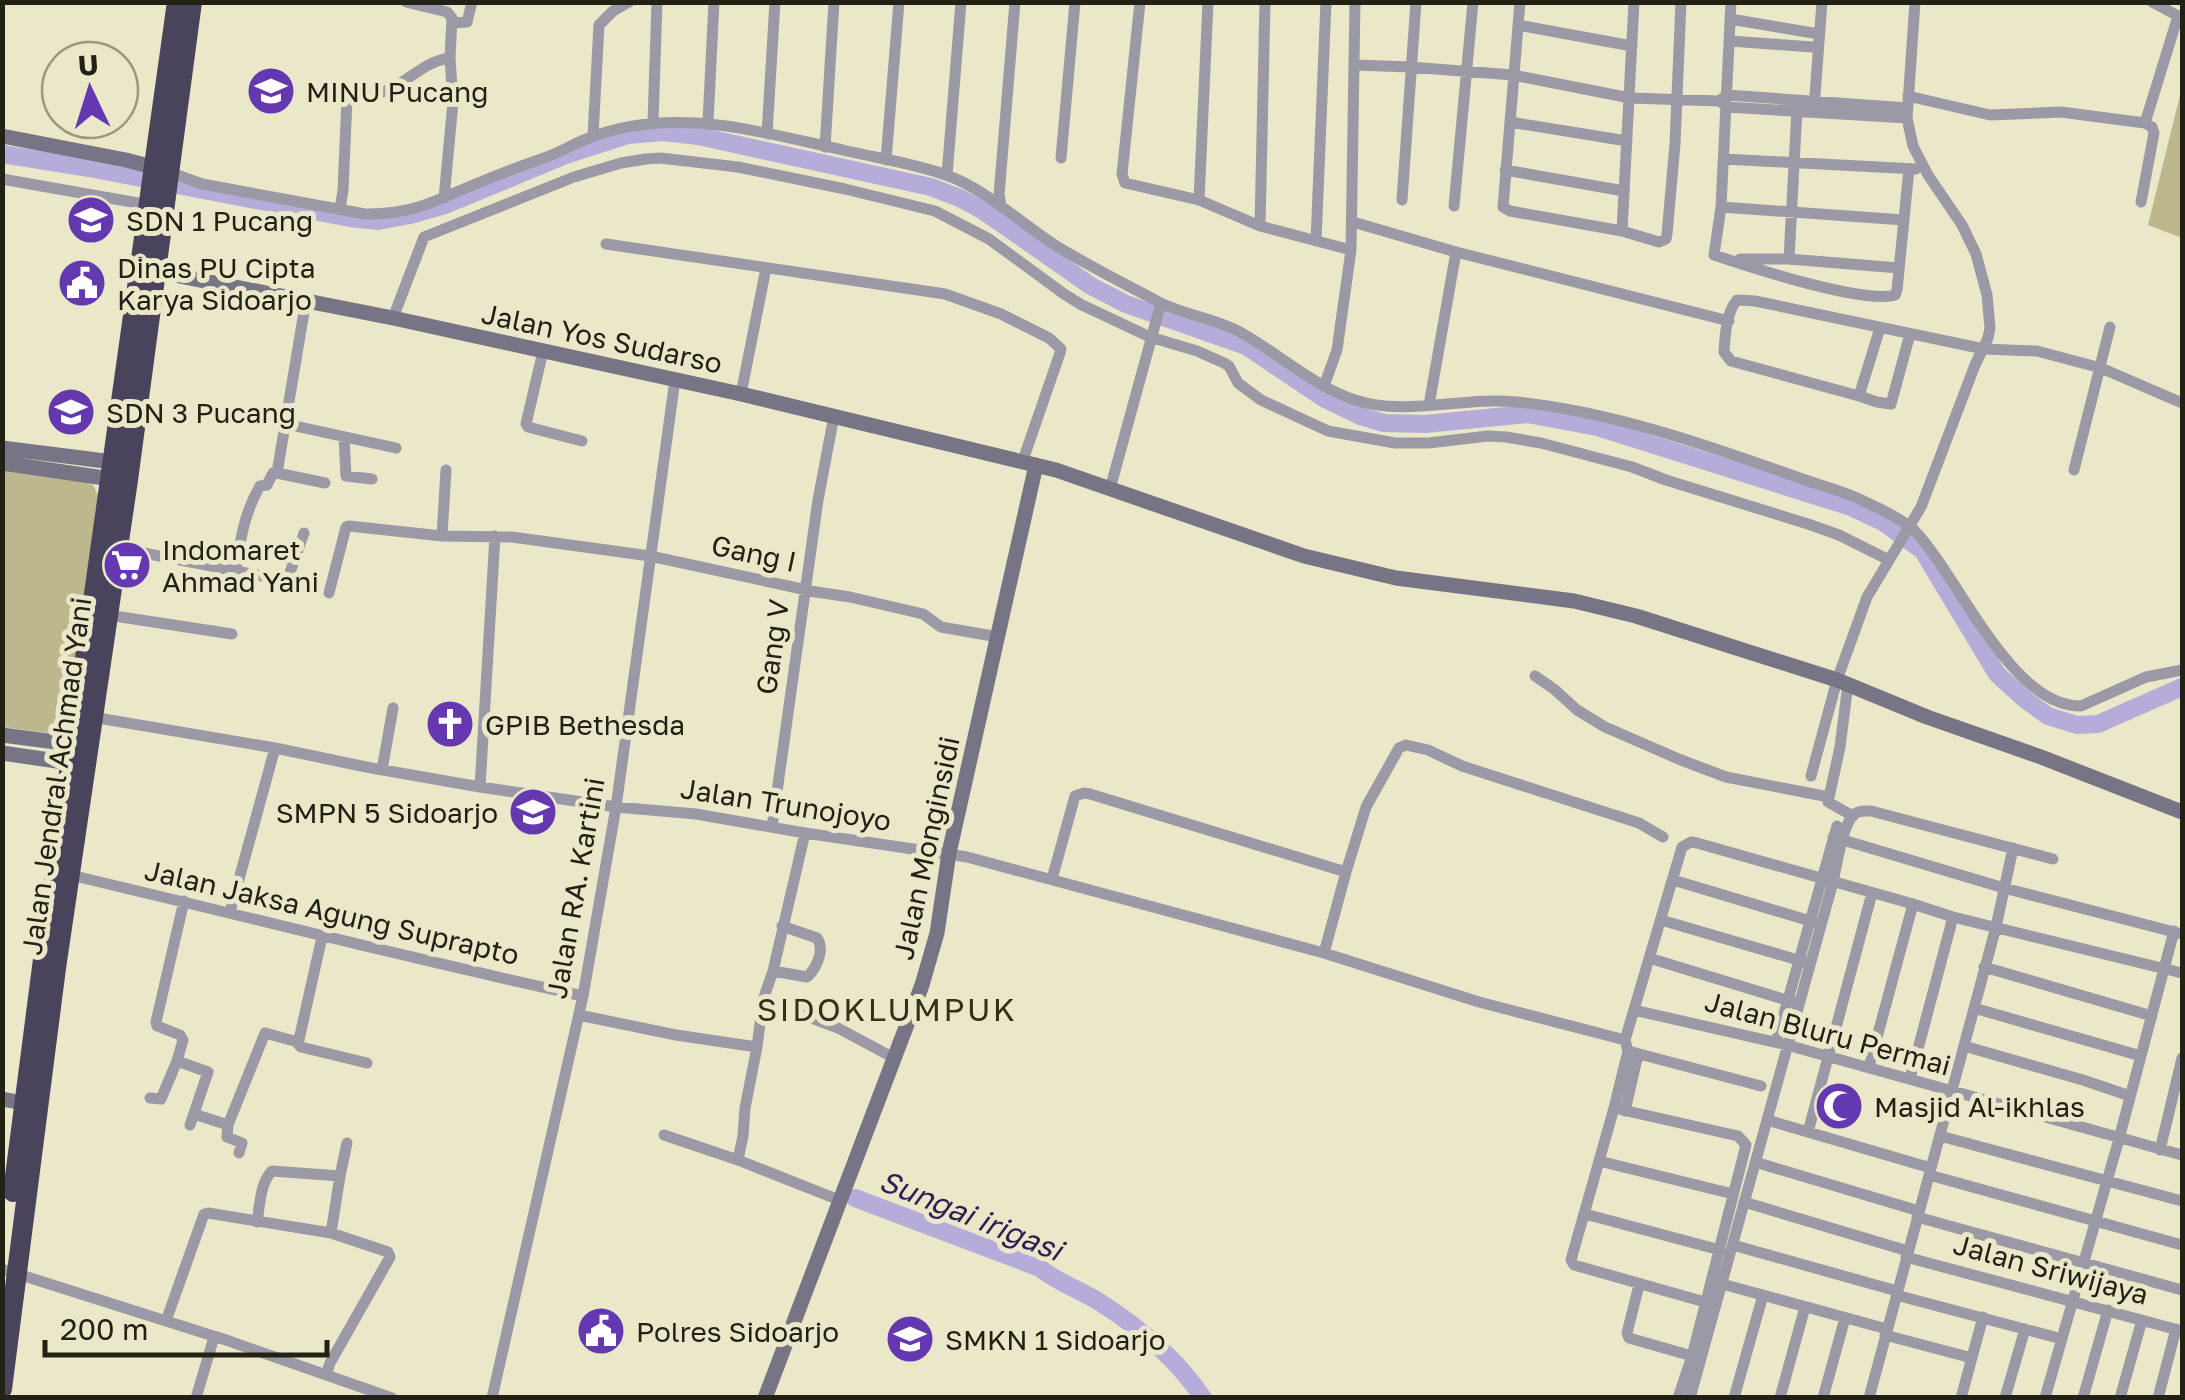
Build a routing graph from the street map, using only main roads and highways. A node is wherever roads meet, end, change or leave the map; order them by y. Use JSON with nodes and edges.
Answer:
{"nodes":[{"id":1,"x":177,"y":2,"type":"edge"},
{"id":2,"x":192,"y":2,"type":"edge"},
{"id":3,"x":2,"y":136,"type":"edge"},
{"id":4,"x":158,"y":186,"type":"junction"},
{"id":5,"x":154,"y":271,"type":"junction"},
{"id":6,"x":2,"y":448,"type":"edge"},
{"id":7,"x":2,"y":464,"type":"edge"},
{"id":8,"x":1029,"y":464,"type":"junction"},
{"id":9,"x":117,"y":474,"type":"junction"},
{"id":10,"x":85,"y":717,"type":"junction"},
{"id":11,"x":2,"y":735,"type":"edge"},
{"id":12,"x":2,"y":753,"type":"edge"},
{"id":13,"x":79,"y":755,"type":"junction"},
{"id":14,"x":2182,"y":812,"type":"edge"},
{"id":15,"x":13,"y":1101,"type":"edge"},
{"id":16,"x":7,"y":1197,"type":"edge"},
{"id":17,"x":7,"y":1274,"type":"edge"},
{"id":18,"x":2,"y":1389,"type":"edge"},
{"id":19,"x":765,"y":1398,"type":"edge"}],
"edges":[{"from":1,"to":4,"type":"highway"},
{"from":2,"to":4,"type":"highway"},
{"from":3,"to":4,"type":"main road"},
{"from":4,"to":5,"type":"highway","name":"Jalan Jendral Achmad Yani"},
{"from":4,"to":9,"type":"highway","name":"Jalan Jendral Achmad Yani"},
{"from":5,"to":8,"type":"main road","name":"Jalan Yos Sudarso"},
{"from":5,"to":9,"type":"highway","name":"Jalan Jendral Achmad Yani"},
{"from":6,"to":9,"type":"main road"},
{"from":7,"to":9,"type":"main road"},
{"from":8,"to":14,"type":"main road","name":"Jalan Yos Sudarso"},
{"from":8,"to":19,"type":"main road","name":"Jalan Monginsidi"},
{"from":9,"to":10,"type":"highway","name":"Jalan Jendral Achmad Yani"},
{"from":9,"to":10,"type":"highway","name":"Jalan Jendral Achmad Yani"},
{"from":10,"to":13,"type":"highway","name":"Jalan Jendral Achmad Yani"},
{"from":11,"to":13,"type":"main road"},
{"from":12,"to":13,"type":"main road"},
{"from":13,"to":15,"type":"highway","name":"Jalan Jendral Achmad Yani"},
{"from":13,"to":17,"type":"highway","name":"Jalan Jendral Achmad Yani"},
{"from":15,"to":16,"type":"highway","name":"Jalan Jendral Achmad Yani"},
{"from":16,"to":17,"type":"highway","name":"Jalan Jendral Achmad Yani"},
{"from":17,"to":18,"type":"highway","name":"Jalan Jendral Achmad Yani"}]}
